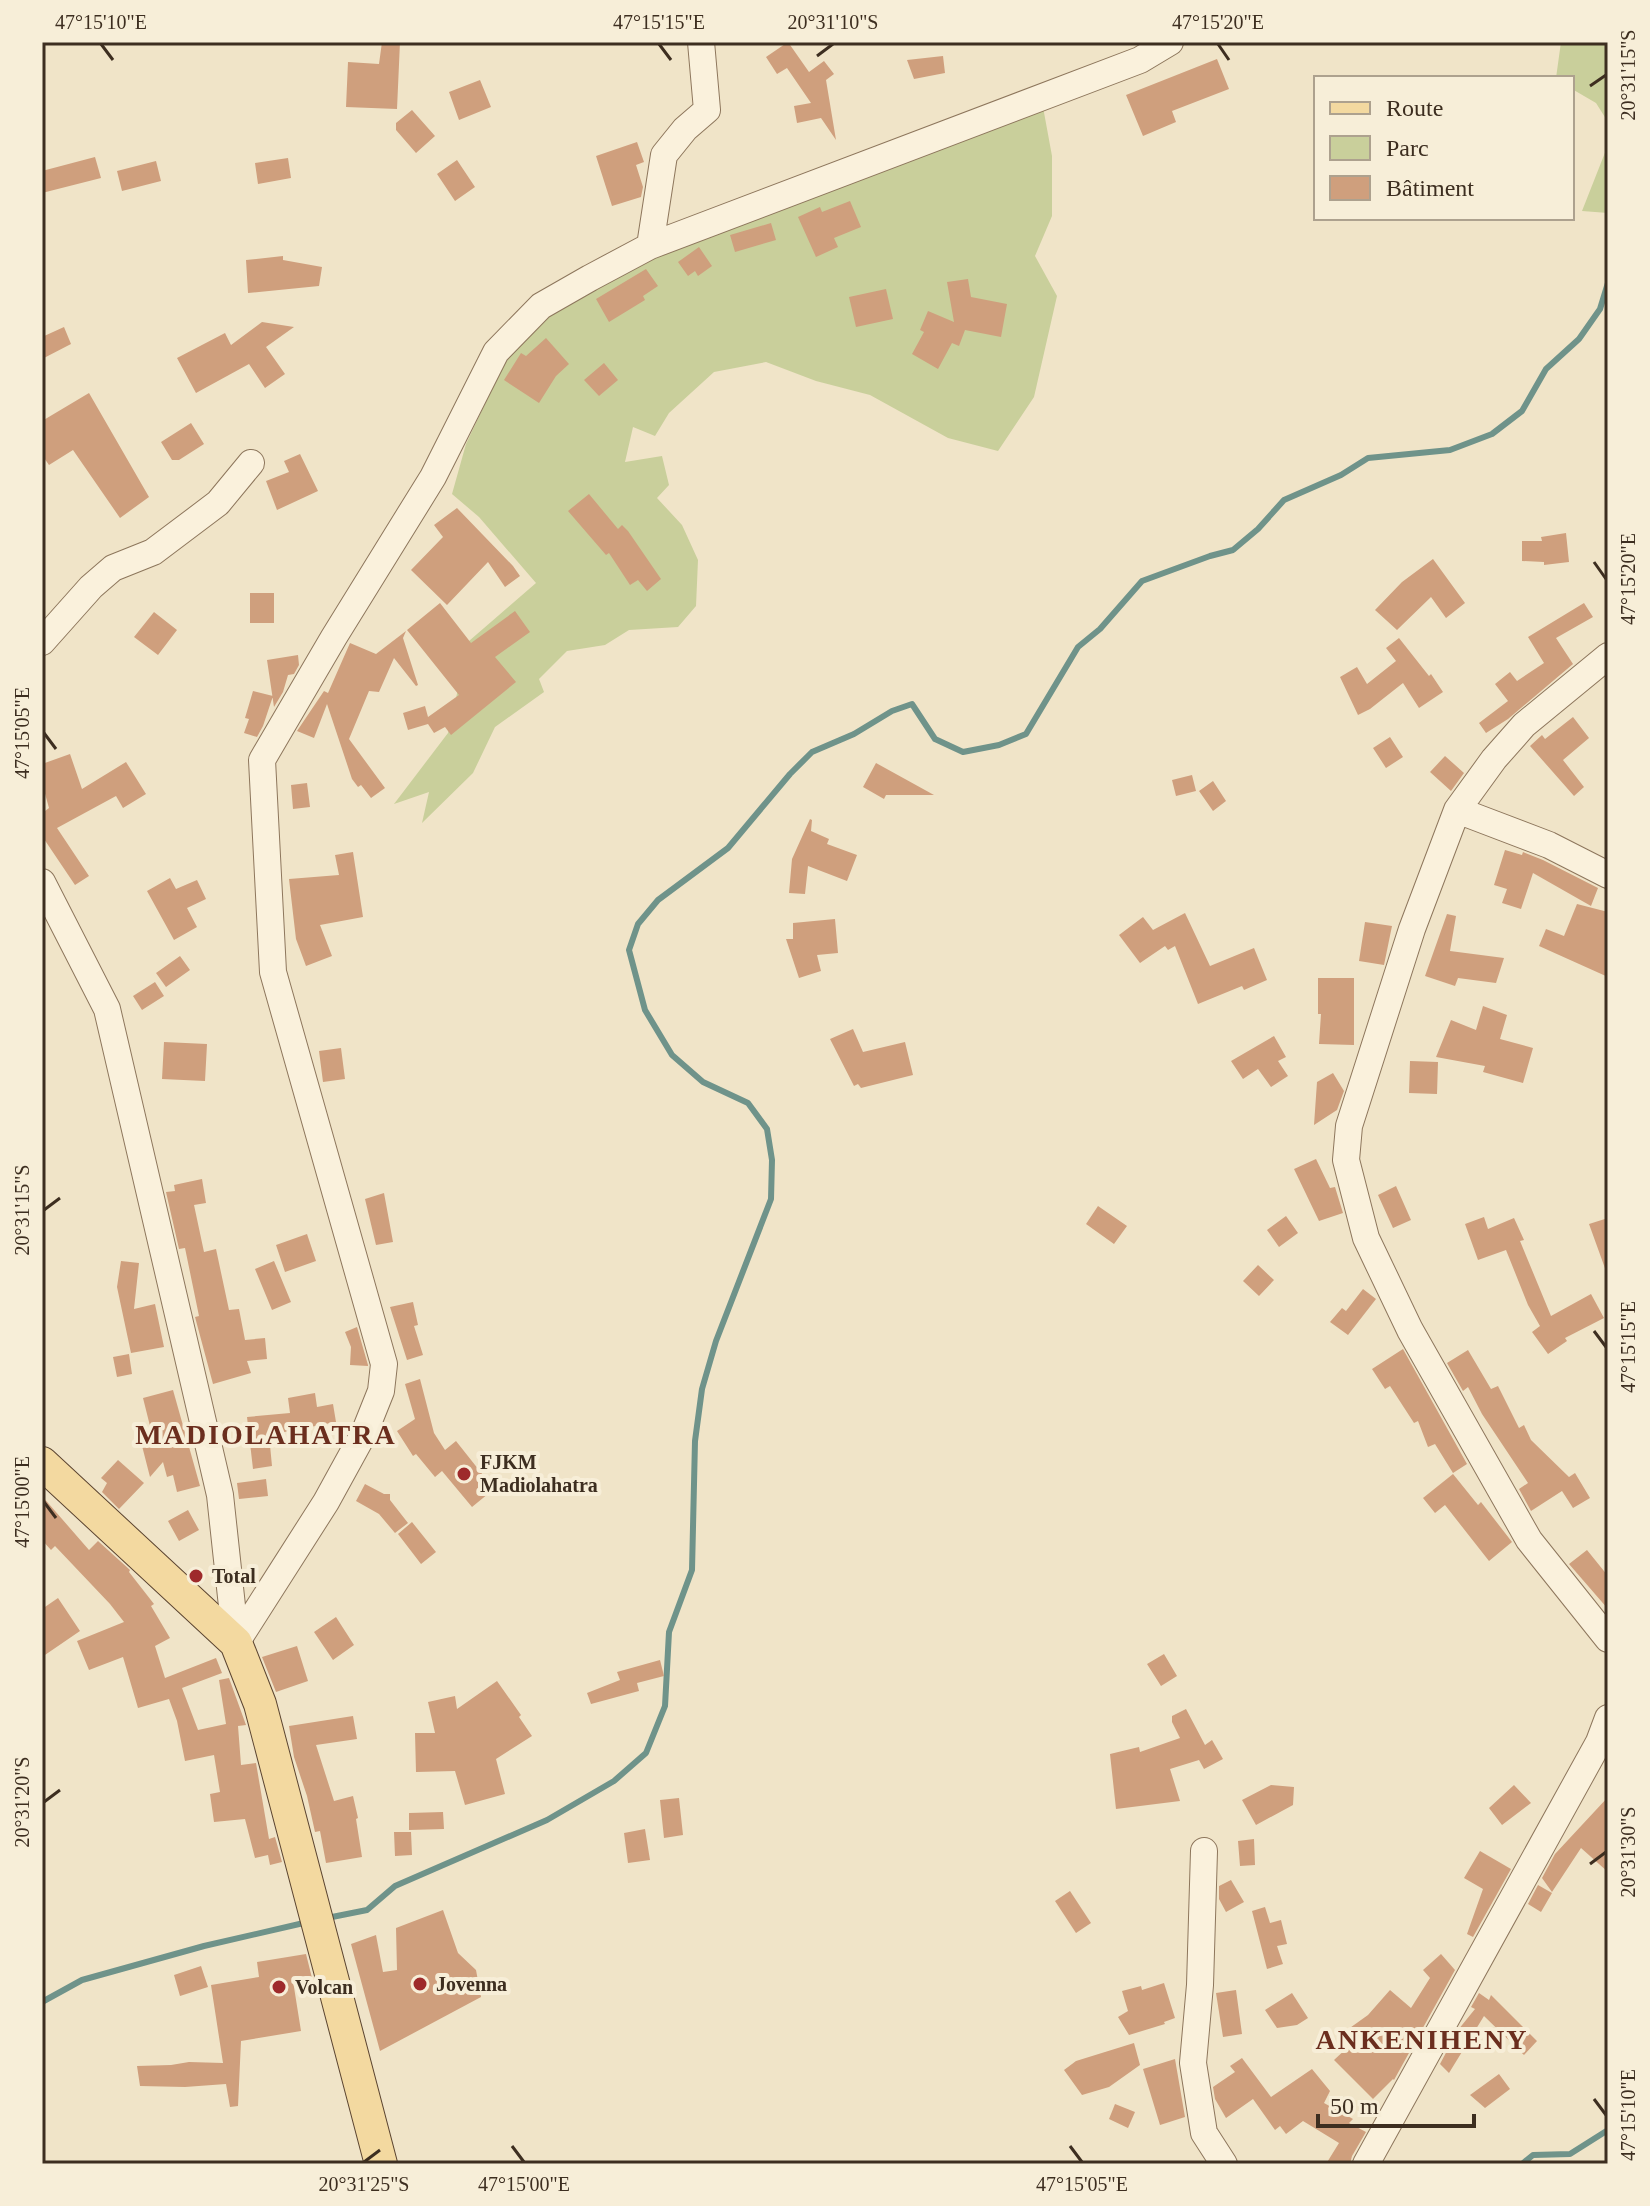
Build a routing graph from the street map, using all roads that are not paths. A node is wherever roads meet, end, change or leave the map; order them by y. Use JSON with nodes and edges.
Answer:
{"nodes":[{"id":1,"x":701,"y":42,"type":"edge"},
{"id":2,"x":1170,"y":42,"type":"edge"},
{"id":3,"x":650,"y":246,"type":"junction"},
{"id":4,"x":251,"y":463,"type":"dead end"},
{"id":5,"x":42,"y":642,"type":"edge"},
{"id":6,"x":1608,"y":656,"type":"edge"},
{"id":7,"x":1457,"y":810,"type":"junction"},
{"id":8,"x":1608,"y":875,"type":"edge"},
{"id":9,"x":42,"y":882,"type":"edge"},
{"id":10,"x":42,"y":1463,"type":"edge"},
{"id":11,"x":1608,"y":1639,"type":"edge"},
{"id":12,"x":236,"y":1643,"type":"junction"},
{"id":13,"x":1608,"y":1718,"type":"edge"},
{"id":14,"x":1204,"y":1851,"type":"dead end"},
{"id":15,"x":381,"y":2164,"type":"edge"},
{"id":16,"x":1224,"y":2164,"type":"edge"},
{"id":17,"x":1366,"y":2164,"type":"edge"}],
"edges":[{"from":1,"to":3,"type":"street"},
{"from":2,"to":3,"type":"street"},
{"from":3,"to":12,"type":"street"},
{"from":4,"to":5,"type":"street"},
{"from":6,"to":7,"type":"street"},
{"from":7,"to":8,"type":"street"},
{"from":7,"to":11,"type":"street"},
{"from":9,"to":12,"type":"street"},
{"from":10,"to":12,"type":"main road"},
{"from":12,"to":15,"type":"main road"},
{"from":13,"to":17,"type":"street"},
{"from":14,"to":16,"type":"street"}]}
